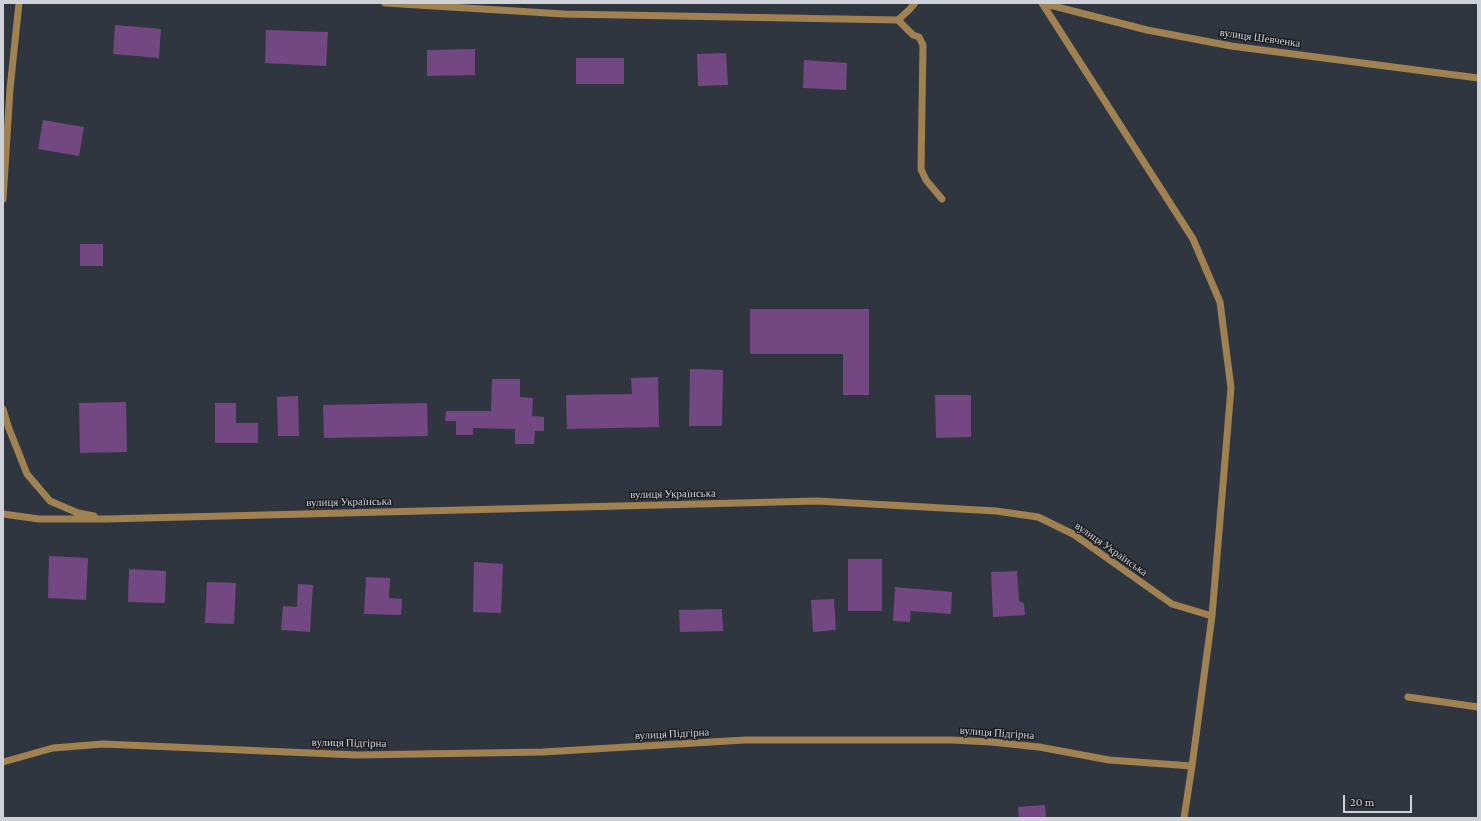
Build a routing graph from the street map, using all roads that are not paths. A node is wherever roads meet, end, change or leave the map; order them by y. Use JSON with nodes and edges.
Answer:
{"nodes":[{"id":1,"x":19,"y":3,"type":"edge"},
{"id":2,"x":385,"y":3,"type":"edge"},
{"id":3,"x":915,"y":3,"type":"edge"},
{"id":4,"x":1042,"y":3,"type":"edge"},
{"id":5,"x":898,"y":20,"type":"junction"},
{"id":6,"x":1478,"y":78,"type":"edge"},
{"id":7,"x":3,"y":199,"type":"edge"},
{"id":8,"x":942,"y":199,"type":"dead end"},
{"id":9,"x":3,"y":409,"type":"edge"},
{"id":10,"x":3,"y":514,"type":"edge"},
{"id":11,"x":106,"y":519,"type":"junction"},
{"id":12,"x":1212,"y":616,"type":"junction"},
{"id":13,"x":1408,"y":697,"type":"dead end"},
{"id":14,"x":1478,"y":707,"type":"edge"},
{"id":15,"x":3,"y":762,"type":"edge"},
{"id":16,"x":1192,"y":766,"type":"junction"},
{"id":17,"x":1184,"y":818,"type":"edge"}],
"edges":[{"from":1,"to":7,"type":"street"},
{"from":2,"to":5,"type":"street"},
{"from":3,"to":5,"type":"street"},
{"from":4,"to":6,"type":"street","name":"вулиця Шевченка"},
{"from":4,"to":12,"type":"street"},
{"from":5,"to":8,"type":"street"},
{"from":9,"to":11,"type":"street","name":"вулиця Українська"},
{"from":10,"to":11,"type":"street","name":"вулиця Українська"},
{"from":11,"to":12,"type":"street","name":"вулиця Українська"},
{"from":12,"to":16,"type":"street"},
{"from":13,"to":14,"type":"street"},
{"from":15,"to":16,"type":"street","name":"вулиця Підгірна"},
{"from":16,"to":17,"type":"street"}]}
